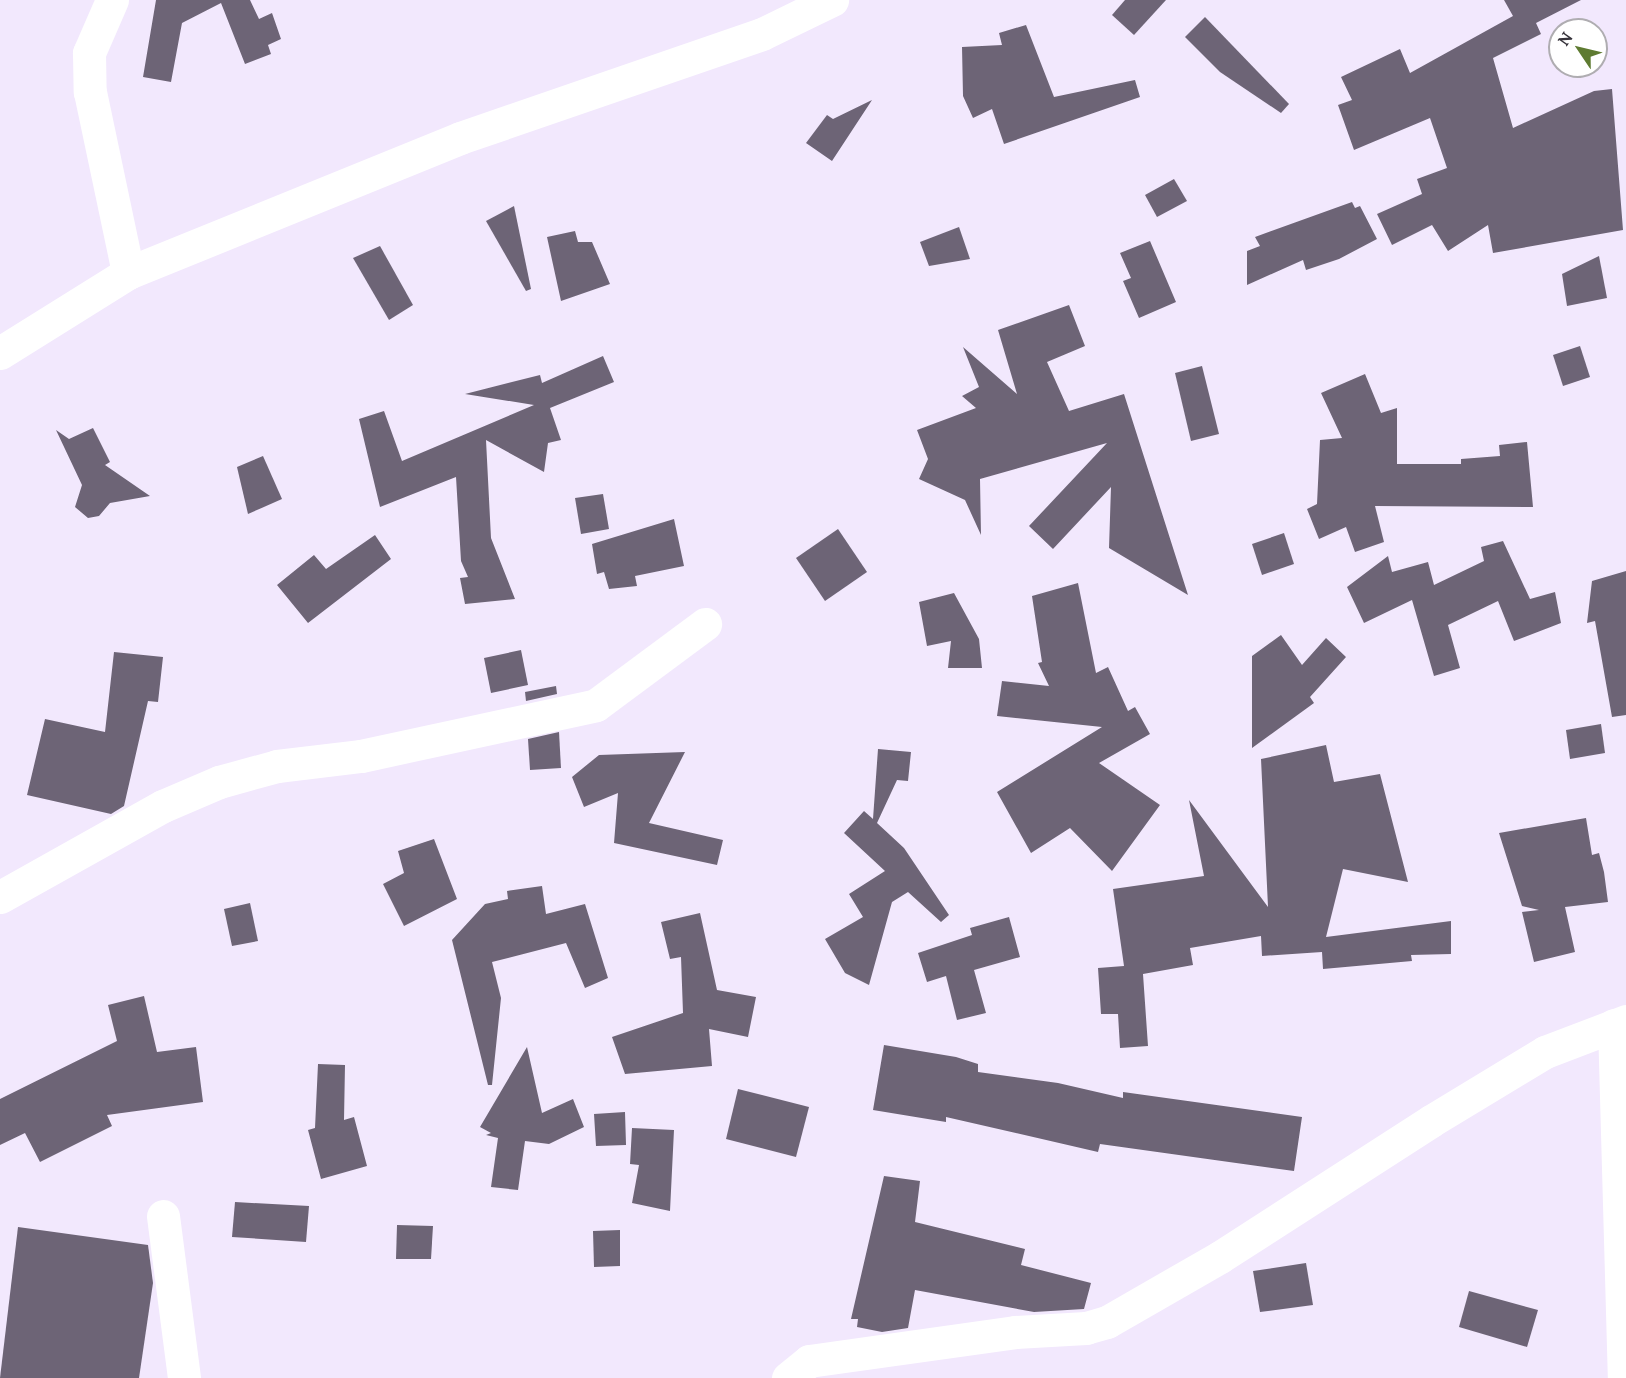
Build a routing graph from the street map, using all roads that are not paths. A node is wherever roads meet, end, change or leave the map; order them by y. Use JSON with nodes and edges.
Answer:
{"nodes":[{"id":1,"x":112,"y":0,"type":"edge"},
{"id":2,"x":832,"y":0,"type":"edge"},
{"id":3,"x":128,"y":273,"type":"junction"},
{"id":4,"x":0,"y":353,"type":"edge"},
{"id":5,"x":705,"y":624,"type":"dead end"},
{"id":6,"x":0,"y":897,"type":"edge"},
{"id":7,"x":1620,"y":1023,"type":"edge"},
{"id":8,"x":163,"y":1216,"type":"dead end"},
{"id":9,"x":184,"y":1378,"type":"edge"},
{"id":10,"x":788,"y":1378,"type":"edge"},
{"id":11,"x":1624,"y":1378,"type":"edge"}],
"edges":[{"from":1,"to":3,"type":"street"},
{"from":2,"to":3,"type":"street"},
{"from":3,"to":4,"type":"street"},
{"from":5,"to":6,"type":"street"},
{"from":7,"to":10,"type":"street"},
{"from":7,"to":11,"type":"street"},
{"from":8,"to":9,"type":"street"}]}
